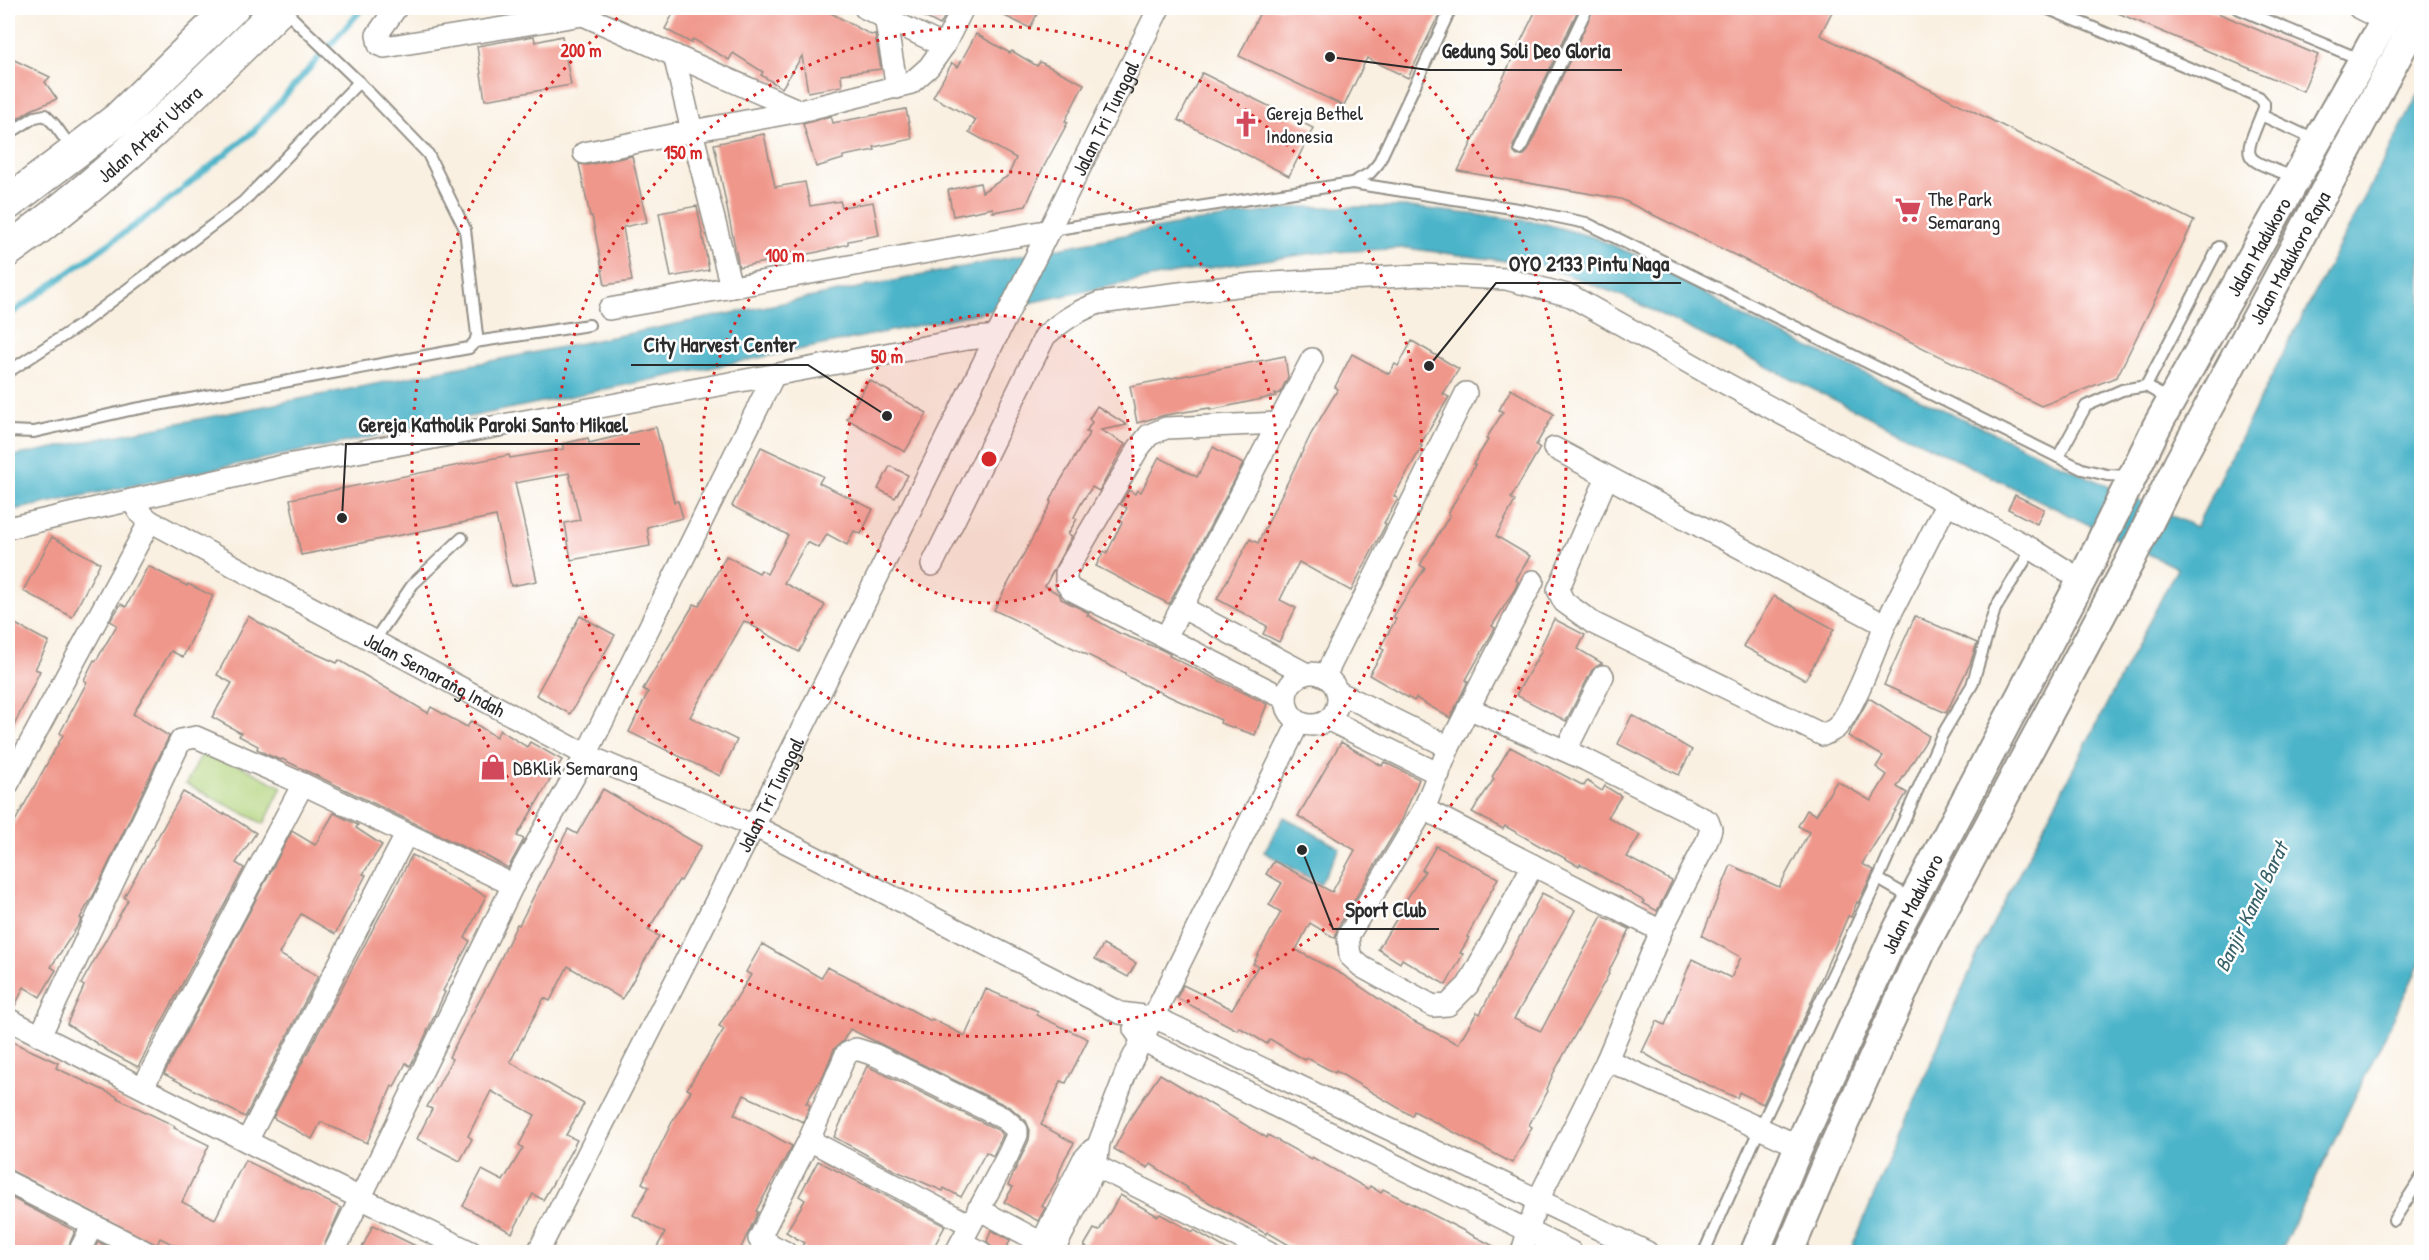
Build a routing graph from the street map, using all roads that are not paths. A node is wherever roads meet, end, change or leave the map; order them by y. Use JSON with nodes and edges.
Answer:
{"nodes":[{"id":1,"x":232,"y":8,"type":"edge"},
{"id":2,"x":281,"y":8,"type":"edge"},
{"id":3,"x":396,"y":8,"type":"edge"},
{"id":4,"x":865,"y":8,"type":"edge"},
{"id":5,"x":963,"y":8,"type":"edge"},
{"id":6,"x":1159,"y":8,"type":"edge"},
{"id":7,"x":1451,"y":8,"type":"edge"},
{"id":8,"x":1587,"y":8,"type":"edge"},
{"id":9,"x":2046,"y":8,"type":"edge"},
{"id":10,"x":2237,"y":8,"type":"edge"},
{"id":11,"x":2359,"y":8,"type":"edge"},
{"id":12,"x":586,"y":11,"type":"edge"},
{"id":13,"x":885,"y":17,"type":"junction"},
{"id":14,"x":2402,"y":18,"type":"edge"},
{"id":15,"x":944,"y":46,"type":"junction"},
{"id":16,"x":674,"y":55,"type":"junction"},
{"id":17,"x":2362,"y":60,"type":"junction"},
{"id":18,"x":360,"y":82,"type":"junction"},
{"id":19,"x":897,"y":88,"type":"junction"},
{"id":20,"x":800,"y":111,"type":"junction"},
{"id":21,"x":2261,"y":115,"type":"junction"},
{"id":22,"x":692,"y":131,"type":"junction"},
{"id":23,"x":8,"y":134,"type":"edge"},
{"id":24,"x":2317,"y":141,"type":"junction"},
{"id":25,"x":1520,"y":149,"type":"dead end"},
{"id":26,"x":75,"y":152,"type":"junction"},
{"id":27,"x":584,"y":153,"type":"dead end"},
{"id":28,"x":2296,"y":178,"type":"junction"},
{"id":29,"x":1352,"y":183,"type":"junction"},
{"id":30,"x":8,"y":203,"type":"edge"},
{"id":31,"x":1047,"y":237,"type":"junction"},
{"id":32,"x":2219,"y":247,"type":"dead end"},
{"id":33,"x":8,"y":250,"type":"edge"},
{"id":34,"x":731,"y":287,"type":"junction"},
{"id":35,"x":609,"y":309,"type":"dead end"},
{"id":36,"x":589,"y":325,"type":"dead end"},
{"id":37,"x":997,"y":336,"type":"junction"},
{"id":38,"x":475,"y":342,"type":"junction"},
{"id":39,"x":1312,"y":359,"type":"dead end"},
{"id":40,"x":8,"y":372,"type":"edge"},
{"id":41,"x":774,"y":375,"type":"junction"},
{"id":42,"x":2146,"y":386,"type":"junction"},
{"id":43,"x":1466,"y":393,"type":"dead end"},
{"id":44,"x":2171,"y":401,"type":"junction"},
{"id":45,"x":1279,"y":423,"type":"junction"},
{"id":46,"x":8,"y":431,"type":"edge"},
{"id":47,"x":1554,"y":448,"type":"dead end"},
{"id":48,"x":2058,"y":457,"type":"junction"},
{"id":49,"x":1607,"y":477,"type":"junction"},
{"id":50,"x":2128,"y":482,"type":"junction"},
{"id":51,"x":131,"y":500,"type":"junction"},
{"id":52,"x":1947,"y":503,"type":"junction"},
{"id":53,"x":150,"y":521,"type":"junction"},
{"id":54,"x":8,"y":528,"type":"edge"},
{"id":55,"x":462,"y":538,"type":"dead end"},
{"id":56,"x":2032,"y":549,"type":"junction"},
{"id":57,"x":932,"y":565,"type":"dead end"},
{"id":58,"x":2089,"y":565,"type":"junction"},
{"id":59,"x":2124,"y":571,"type":"joint"},
{"id":60,"x":1533,"y":581,"type":"dead end"},
{"id":61,"x":1183,"y":608,"type":"junction"},
{"id":62,"x":1886,"y":625,"type":"junction"},
{"id":63,"x":1166,"y":637,"type":"junction"},
{"id":64,"x":374,"y":641,"type":"junction"},
{"id":65,"x":1603,"y":676,"type":"dead end"},
{"id":66,"x":1322,"y":680,"type":"junction"},
{"id":67,"x":1286,"y":699,"type":"junction"},
{"id":68,"x":1468,"y":708,"type":"junction"},
{"id":69,"x":1329,"y":720,"type":"junction"},
{"id":70,"x":1299,"y":722,"type":"junction"},
{"id":71,"x":1449,"y":747,"type":"junction"},
{"id":72,"x":1566,"y":750,"type":"junction"},
{"id":73,"x":586,"y":755,"type":"junction"},
{"id":74,"x":1439,"y":774,"type":"junction"},
{"id":75,"x":8,"y":784,"type":"edge"},
{"id":76,"x":303,"y":784,"type":"junction"},
{"id":77,"x":1424,"y":810,"type":"junction"},
{"id":78,"x":754,"y":826,"type":"junction"},
{"id":79,"x":406,"y":836,"type":"junction"},
{"id":80,"x":1533,"y":865,"type":"junction"},
{"id":81,"x":1878,"y":879,"type":"junction"},
{"id":82,"x":513,"y":885,"type":"junction"},
{"id":83,"x":1913,"y":899,"type":"junction"},
{"id":84,"x":1661,"y":931,"type":"junction"},
{"id":85,"x":1120,"y":1012,"type":"junction"},
{"id":86,"x":1152,"y":1017,"type":"junction"},
{"id":87,"x":8,"y":1019,"type":"edge"},
{"id":88,"x":40,"y":1036,"type":"junction"},
{"id":89,"x":1141,"y":1039,"type":"junction"},
{"id":90,"x":1607,"y":1060,"type":"junction"},
{"id":91,"x":143,"y":1087,"type":"junction"},
{"id":92,"x":1361,"y":1117,"type":"junction"},
{"id":93,"x":1760,"y":1128,"type":"junction"},
{"id":94,"x":809,"y":1140,"type":"junction"},
{"id":95,"x":247,"y":1141,"type":"junction"},
{"id":96,"x":1348,"y":1143,"type":"junction"},
{"id":97,"x":1800,"y":1146,"type":"junction"},
{"id":98,"x":1090,"y":1163,"type":"junction"},
{"id":99,"x":2421,"y":1176,"type":"edge"},
{"id":100,"x":8,"y":1182,"type":"edge"},
{"id":101,"x":362,"y":1199,"type":"junction"},
{"id":102,"x":1537,"y":1202,"type":"junction"},
{"id":103,"x":975,"y":1216,"type":"junction"},
{"id":104,"x":2394,"y":1220,"type":"dead end"},
{"id":105,"x":92,"y":1226,"type":"junction"},
{"id":106,"x":1525,"y":1242,"type":"edge"},
{"id":107,"x":756,"y":1246,"type":"edge"},
{"id":108,"x":959,"y":1248,"type":"edge"},
{"id":109,"x":1044,"y":1249,"type":"edge"},
{"id":110,"x":78,"y":1252,"type":"edge"},
{"id":111,"x":146,"y":1252,"type":"edge"},
{"id":112,"x":334,"y":1252,"type":"edge"},
{"id":113,"x":471,"y":1252,"type":"edge"},
{"id":114,"x":538,"y":1252,"type":"edge"},
{"id":115,"x":785,"y":1252,"type":"edge"},
{"id":116,"x":981,"y":1252,"type":"edge"},
{"id":117,"x":1269,"y":1252,"type":"edge"},
{"id":118,"x":1570,"y":1252,"type":"edge"},
{"id":119,"x":1647,"y":1252,"type":"edge"},
{"id":120,"x":1704,"y":1252,"type":"edge"},
{"id":121,"x":1755,"y":1252,"type":"edge"},
{"id":122,"x":1789,"y":1252,"type":"edge"}],
"edges":[{"from":1,"to":26,"type":"highway","name":"Jalan Arteri Utara"},
{"from":2,"to":18,"type":"lane"},
{"from":2,"to":33,"type":"highway","name":"Jalan Arteri Utara"},
{"from":3,"to":12,"type":"street"},
{"from":4,"to":13,"type":"street"},
{"from":5,"to":15,"type":"street"},
{"from":6,"to":31,"type":"street","name":"Jalan Tri Tunggal"},
{"from":7,"to":29,"type":"lane"},
{"from":8,"to":25,"type":"lane"},
{"from":9,"to":21,"type":"lane"},
{"from":10,"to":17,"type":"lane"},
{"from":11,"to":14,"type":"street"},
{"from":12,"to":16,"type":"street"},
{"from":13,"to":15,"type":"street"},
{"from":13,"to":19,"type":"street"},
{"from":14,"to":17,"type":"street","name":"Jalan Madukoro"},
{"from":14,"to":59,"type":"street","name":"Jalan Madukoro Raya"},
{"from":15,"to":19,"type":"street"},
{"from":16,"to":20,"type":"street"},
{"from":16,"to":22,"type":"street"},
{"from":17,"to":24,"type":"street","name":"Jalan Madukoro"},
{"from":18,"to":38,"type":"lane"},
{"from":18,"to":40,"type":"lane"},
{"from":19,"to":20,"type":"street"},
{"from":20,"to":22,"type":"street"},
{"from":21,"to":24,"type":"lane"},
{"from":21,"to":28,"type":"lane"},
{"from":22,"to":27,"type":"street"},
{"from":22,"to":34,"type":"street"},
{"from":23,"to":26,"type":"lane"},
{"from":24,"to":28,"type":"street","name":"Jalan Madukoro"},
{"from":26,"to":30,"type":"highway","name":"Jalan Arteri Utara"},
{"from":28,"to":44,"type":"street","name":"Jalan Madukoro"},
{"from":29,"to":31,"type":"lane"},
{"from":29,"to":48,"type":"lane"},
{"from":31,"to":34,"type":"street"},
{"from":31,"to":37,"type":"street","name":"Jalan Tri Tunggal"},
{"from":32,"to":42,"type":"lane"},
{"from":34,"to":35,"type":"street"},
{"from":36,"to":38,"type":"lane"},
{"from":37,"to":41,"type":"street"},
{"from":37,"to":78,"type":"street","name":"Jalan Tri Tunggal"},
{"from":38,"to":46,"type":"lane"},
{"from":39,"to":45,"type":"street"},
{"from":41,"to":51,"type":"street"},
{"from":41,"to":73,"type":"street"},
{"from":42,"to":44,"type":"lane"},
{"from":42,"to":48,"type":"lane"},
{"from":43,"to":66,"type":"street"},
{"from":44,"to":50,"type":"street","name":"Jalan Madukoro"},
{"from":45,"to":61,"type":"street"},
{"from":45,"to":63,"type":"street"},
{"from":47,"to":49,"type":"street"},
{"from":48,"to":50,"type":"lane"},
{"from":49,"to":62,"type":"street"},
{"from":49,"to":62,"type":"street"},
{"from":50,"to":58,"type":"street","name":"Jalan Madukoro"},
{"from":51,"to":53,"type":"street","name":"Jalan Semarang Indah"},
{"from":51,"to":54,"type":"street"},
{"from":52,"to":56,"type":"street"},
{"from":52,"to":57,"type":"street"},
{"from":52,"to":62,"type":"street"},
{"from":53,"to":64,"type":"street","name":"Jalan Semarang Indah"},
{"from":53,"to":75,"type":"street"},
{"from":55,"to":64,"type":"lane"},
{"from":56,"to":58,"type":"street"},
{"from":56,"to":81,"type":"lane"},
{"from":58,"to":83,"type":"street","name":"Jalan Madukoro"},
{"from":59,"to":122,"type":"street","name":"Jalan Madukoro"},
{"from":60,"to":68,"type":"street"},
{"from":61,"to":63,"type":"street"},
{"from":61,"to":66,"type":"street"},
{"from":63,"to":67,"type":"street"},
{"from":64,"to":73,"type":"street","name":"Jalan Semarang Indah"},
{"from":65,"to":72,"type":"street"},
{"from":66,"to":67,"type":"street"},
{"from":66,"to":69,"type":"street"},
{"from":66,"to":71,"type":"street"},
{"from":67,"to":70,"type":"street"},
{"from":68,"to":71,"type":"street"},
{"from":68,"to":72,"type":"street"},
{"from":69,"to":70,"type":"street"},
{"from":69,"to":74,"type":"street"},
{"from":70,"to":86,"type":"street"},
{"from":71,"to":74,"type":"street"},
{"from":72,"to":84,"type":"street"},
{"from":73,"to":78,"type":"street","name":"Jalan Semarang Indah"},
{"from":73,"to":82,"type":"street"},
{"from":74,"to":77,"type":"street"},
{"from":76,"to":79,"type":"street"},
{"from":76,"to":88,"type":"street"},
{"from":76,"to":91,"type":"street"},
{"from":77,"to":80,"type":"street"},
{"from":77,"to":80,"type":"street"},
{"from":78,"to":85,"type":"street","name":"Jalan Semarang Indah"},
{"from":78,"to":114,"type":"street","name":"Jalan Tri Tunggal"},
{"from":79,"to":82,"type":"street"},
{"from":79,"to":95,"type":"street"},
{"from":80,"to":84,"type":"street"},
{"from":81,"to":83,"type":"lane"},
{"from":81,"to":93,"type":"lane"},
{"from":82,"to":101,"type":"street"},
{"from":83,"to":97,"type":"street","name":"Jalan Madukoro"},
{"from":84,"to":90,"type":"street"},
{"from":85,"to":86,"type":"street"},
{"from":85,"to":89,"type":"street"},
{"from":86,"to":89,"type":"street"},
{"from":86,"to":92,"type":"street"},
{"from":87,"to":88,"type":"street"},
{"from":88,"to":91,"type":"street"},
{"from":89,"to":96,"type":"street"},
{"from":89,"to":98,"type":"street"},
{"from":90,"to":93,"type":"street"},
{"from":90,"to":102,"type":"street"},
{"from":91,"to":95,"type":"street"},
{"from":92,"to":96,"type":"street"},
{"from":92,"to":102,"type":"street"},
{"from":93,"to":97,"type":"street"},
{"from":93,"to":120,"type":"lane"},
{"from":94,"to":103,"type":"street"},
{"from":94,"to":103,"type":"street"},
{"from":94,"to":107,"type":"street"},
{"from":95,"to":101,"type":"street"},
{"from":96,"to":106,"type":"street"},
{"from":97,"to":121,"type":"street","name":"Jalan Madukoro"},
{"from":98,"to":109,"type":"street"},
{"from":98,"to":117,"type":"street"},
{"from":99,"to":104,"type":"lane"},
{"from":100,"to":105,"type":"street"},
{"from":101,"to":112,"type":"street"},
{"from":101,"to":113,"type":"street"},
{"from":102,"to":106,"type":"street"},
{"from":102,"to":119,"type":"street"},
{"from":103,"to":108,"type":"street"},
{"from":103,"to":109,"type":"street"},
{"from":105,"to":110,"type":"street"},
{"from":105,"to":111,"type":"street"},
{"from":106,"to":118,"type":"street"},
{"from":107,"to":115,"type":"street"},
{"from":108,"to":116,"type":"street"}]}
